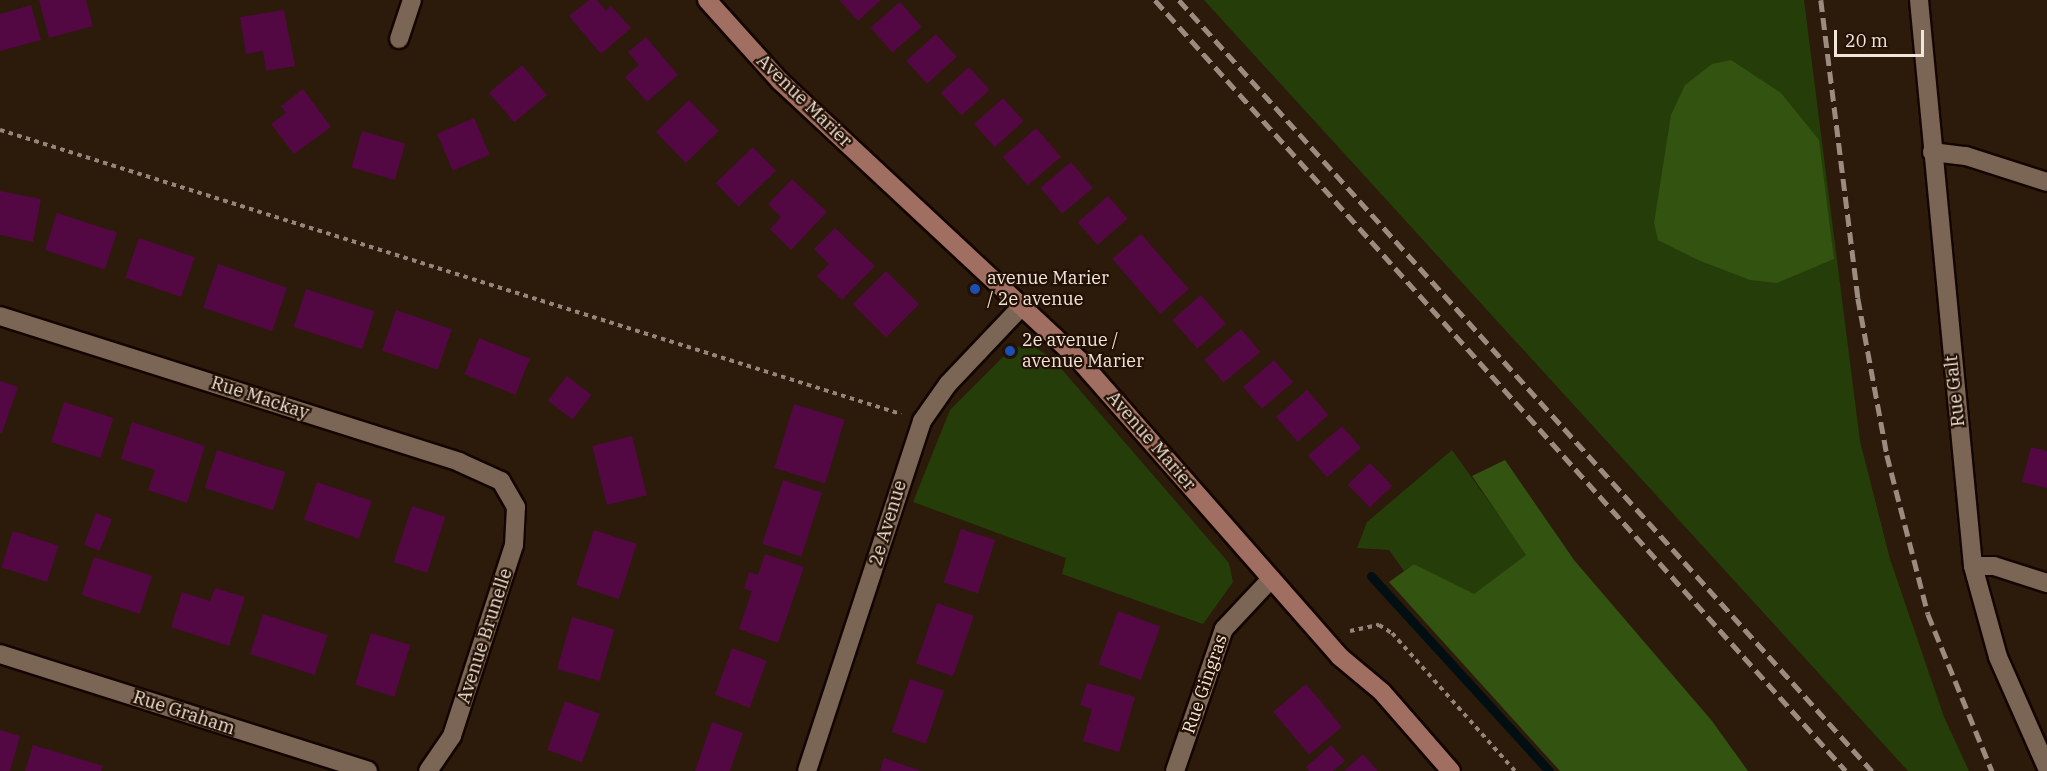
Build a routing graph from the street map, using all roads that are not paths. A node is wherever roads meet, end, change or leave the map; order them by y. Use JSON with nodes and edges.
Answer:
{"nodes":[{"id":1,"x":412,"y":0,"type":"edge"},
{"id":2,"x":707,"y":0,"type":"edge"},
{"id":3,"x":1919,"y":0,"type":"edge"},
{"id":4,"x":399,"y":39,"type":"dead end"},
{"id":5,"x":1932,"y":152,"type":"junction"},
{"id":6,"x":2047,"y":182,"type":"edge"},
{"id":7,"x":1022,"y":306,"type":"junction"},
{"id":8,"x":0,"y":316,"type":"edge"},
{"id":9,"x":511,"y":494,"type":"joint"},
{"id":10,"x":1973,"y":566,"type":"junction"},
{"id":11,"x":1271,"y":579,"type":"junction"},
{"id":12,"x":2047,"y":583,"type":"edge"},
{"id":13,"x":0,"y":654,"type":"edge"},
{"id":14,"x":2047,"y":768,"type":"edge"},
{"id":15,"x":368,"y":771,"type":"edge"},
{"id":16,"x":428,"y":771,"type":"edge"},
{"id":17,"x":807,"y":771,"type":"edge"},
{"id":18,"x":1175,"y":771,"type":"edge"},
{"id":19,"x":1451,"y":771,"type":"edge"}],
"edges":[{"from":1,"to":4,"type":"street"},
{"from":2,"to":7,"type":"street","name":"Avenue Marier"},
{"from":3,"to":5,"type":"street","name":"Rue Galt"},
{"from":5,"to":6,"type":"street"},
{"from":5,"to":10,"type":"street","name":"Rue Galt"},
{"from":7,"to":11,"type":"street","name":"Avenue Marier"},
{"from":7,"to":17,"type":"street","name":"2e Avenue"},
{"from":8,"to":9,"type":"street","name":"Rue Mackay"},
{"from":9,"to":16,"type":"street","name":"Avenue Brunelle"},
{"from":10,"to":12,"type":"street"},
{"from":10,"to":14,"type":"street","name":"Rue Galt"},
{"from":11,"to":18,"type":"street","name":"Rue Gingras"},
{"from":11,"to":19,"type":"street","name":"Avenue Marier"},
{"from":13,"to":15,"type":"street","name":"Rue Graham"}]}
